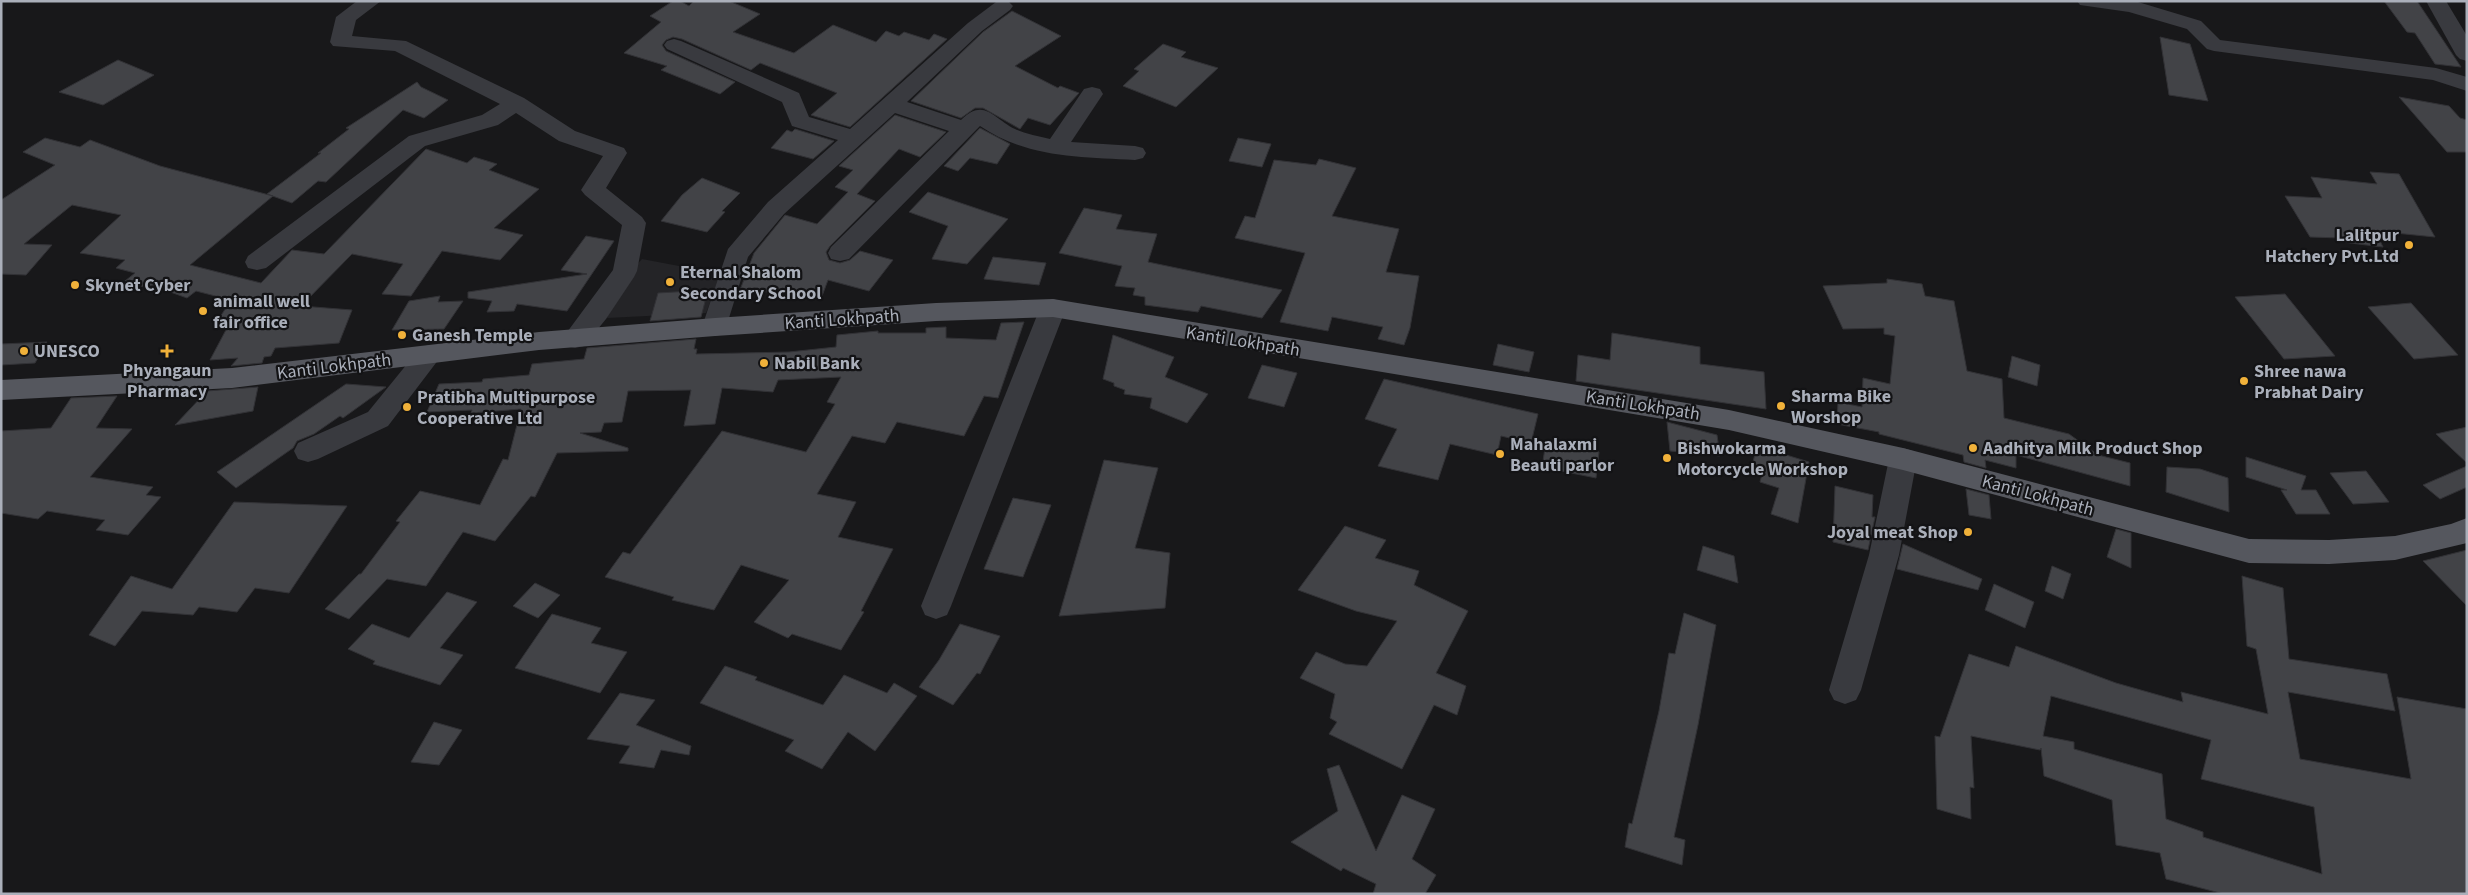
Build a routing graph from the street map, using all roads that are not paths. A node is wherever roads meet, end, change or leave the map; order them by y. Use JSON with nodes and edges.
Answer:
{"nodes":[{"id":1,"x":371,"y":1,"type":"edge"},
{"id":2,"x":2087,"y":1,"type":"edge"},
{"id":3,"x":2436,"y":1,"type":"edge"},
{"id":4,"x":1002,"y":6,"type":"dead end"},
{"id":5,"x":674,"y":45,"type":"dead end"},
{"id":6,"x":2467,"y":55,"type":"edge"},
{"id":7,"x":2467,"y":84,"type":"edge"},
{"id":8,"x":1092,"y":94,"type":"dead end"},
{"id":9,"x":516,"y":103,"type":"junction"},
{"id":10,"x":890,"y":104,"type":"junction"},
{"id":11,"x":963,"y":128,"type":"junction"},
{"id":12,"x":854,"y":138,"type":"junction"},
{"id":13,"x":1055,"y":148,"type":"junction"},
{"id":14,"x":1135,"y":153,"type":"dead end"},
{"id":15,"x":840,"y":253,"type":"dead end"},
{"id":16,"x":257,"y":262,"type":"dead end"},
{"id":17,"x":1053,"y":308,"type":"junction"},
{"id":18,"x":715,"y":327,"type":"junction"},
{"id":19,"x":575,"y":339,"type":"junction"},
{"id":20,"x":429,"y":355,"type":"junction"},
{"id":21,"x":1,"y":390,"type":"edge"},
{"id":22,"x":308,"y":451,"type":"dead end"},
{"id":23,"x":1903,"y":459,"type":"junction"},
{"id":24,"x":2467,"y":530,"type":"edge"},
{"id":25,"x":936,"y":606,"type":"dead end"},
{"id":26,"x":1845,"y":690,"type":"dead end"}],
"edges":[{"from":1,"to":9,"type":"street"},
{"from":2,"to":7,"type":"street"},
{"from":3,"to":6,"type":"street"},
{"from":4,"to":10,"type":"street"},
{"from":5,"to":12,"type":"street"},
{"from":8,"to":13,"type":"street"},
{"from":9,"to":16,"type":"street"},
{"from":9,"to":19,"type":"street"},
{"from":10,"to":11,"type":"street"},
{"from":10,"to":12,"type":"street"},
{"from":11,"to":13,"type":"street"},
{"from":11,"to":15,"type":"street"},
{"from":12,"to":18,"type":"street"},
{"from":13,"to":14,"type":"street"},
{"from":17,"to":18,"type":"main road","name":"Kanti Lokhpath"},
{"from":17,"to":23,"type":"main road","name":"Kanti Lokhpath"},
{"from":17,"to":25,"type":"street"},
{"from":18,"to":19,"type":"main road","name":"Kanti Lokhpath"},
{"from":19,"to":20,"type":"main road","name":"Kanti Lokhpath"},
{"from":20,"to":21,"type":"main road","name":"Kanti Lokhpath"},
{"from":20,"to":22,"type":"street"},
{"from":23,"to":24,"type":"main road","name":"Kanti Lokhpath"},
{"from":23,"to":26,"type":"street"}]}
